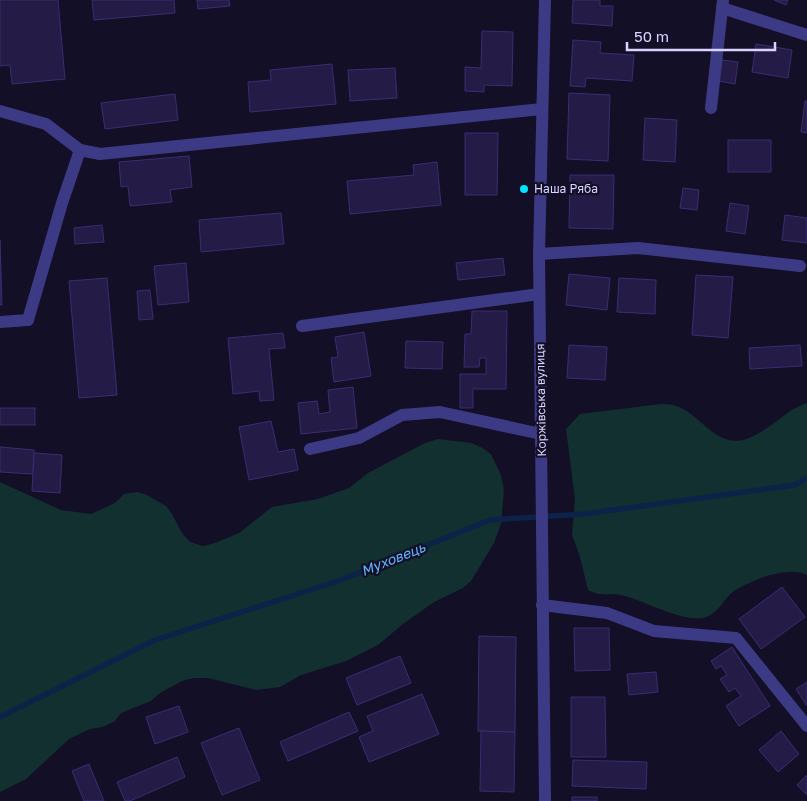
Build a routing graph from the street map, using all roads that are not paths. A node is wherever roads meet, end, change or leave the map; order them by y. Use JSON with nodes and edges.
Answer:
{"nodes":[{"id":1,"x":545,"y":0,"type":"edge"},
{"id":2,"x":722,"y":4,"type":"edge"},
{"id":3,"x":807,"y":36,"type":"edge"},
{"id":4,"x":711,"y":108,"type":"dead end"},
{"id":5,"x":542,"y":109,"type":"junction"},
{"id":6,"x":0,"y":111,"type":"edge"},
{"id":7,"x":80,"y":150,"type":"junction"},
{"id":8,"x":539,"y":254,"type":"junction"},
{"id":9,"x":800,"y":266,"type":"dead end"},
{"id":10,"x":539,"y":294,"type":"junction"},
{"id":11,"x":0,"y":322,"type":"edge"},
{"id":12,"x":302,"y":326,"type":"dead end"},
{"id":13,"x":541,"y":434,"type":"junction"},
{"id":14,"x":310,"y":449,"type":"dead end"},
{"id":15,"x":542,"y":605,"type":"junction"},
{"id":16,"x":807,"y":726,"type":"edge"},
{"id":17,"x":545,"y":801,"type":"edge"}],
"edges":[{"from":1,"to":5,"type":"street","name":"Коржівська вулиця"},
{"from":2,"to":3,"type":"street"},
{"from":2,"to":4,"type":"street"},
{"from":5,"to":7,"type":"street"},
{"from":5,"to":8,"type":"street","name":"Коржівська вулиця"},
{"from":6,"to":7,"type":"street"},
{"from":7,"to":11,"type":"street"},
{"from":8,"to":9,"type":"street"},
{"from":8,"to":10,"type":"street","name":"Коржівська вулиця"},
{"from":10,"to":12,"type":"street"},
{"from":10,"to":13,"type":"street","name":"Коржівська вулиця"},
{"from":13,"to":14,"type":"street"},
{"from":13,"to":15,"type":"street","name":"Коржівська вулиця"},
{"from":15,"to":16,"type":"street"},
{"from":15,"to":17,"type":"street","name":"Коржівська вулиця"}]}
